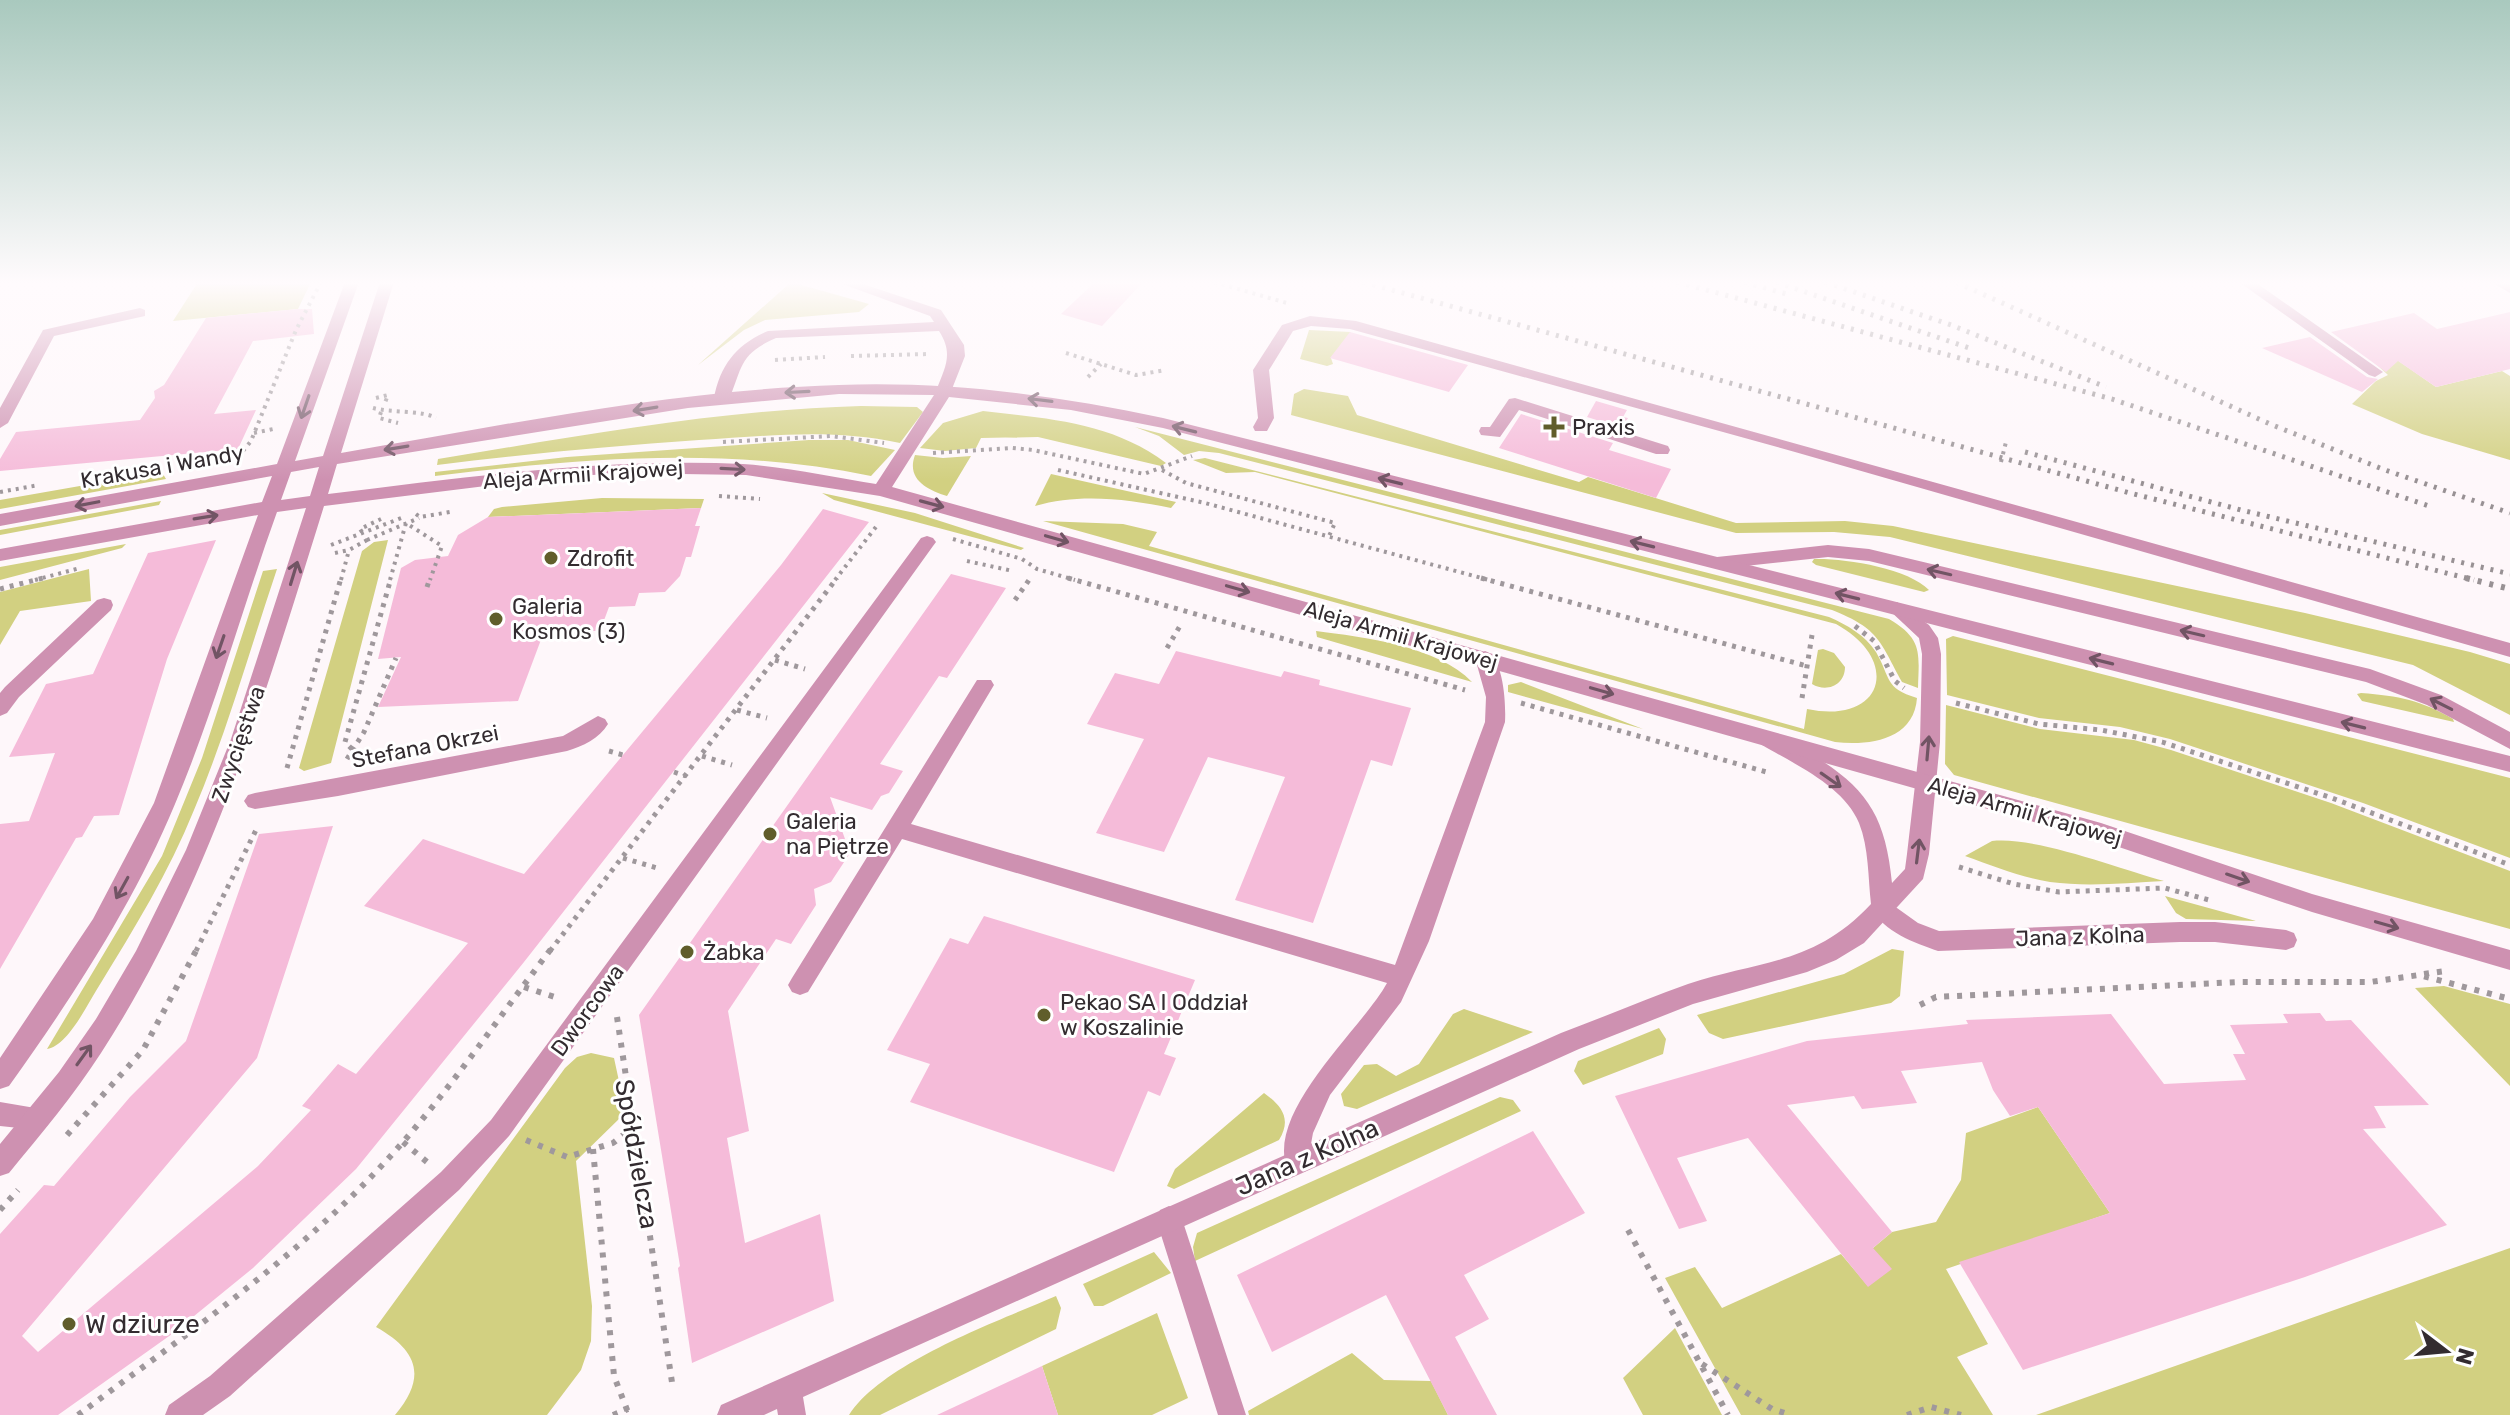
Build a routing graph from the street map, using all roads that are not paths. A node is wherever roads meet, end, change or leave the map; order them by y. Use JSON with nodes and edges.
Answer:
{"nodes":[{"id":1,"x":40,"y":348,"type":"edge"},
{"id":2,"x":328,"y":348,"type":"edge"},
{"id":3,"x":366,"y":348,"type":"edge"},
{"id":4,"x":746,"y":348,"type":"edge"},
{"id":5,"x":956,"y":348,"type":"edge"},
{"id":6,"x":1275,"y":348,"type":"edge"},
{"id":7,"x":1438,"y":348,"type":"edge"},
{"id":8,"x":2341,"y":348,"type":"edge"},
{"id":9,"x":2375,"y":372,"type":"dead end"},
{"id":10,"x":944,"y":391,"type":"junction"},
{"id":11,"x":722,"y":398,"type":"junction"},
{"id":12,"x":0,"y":423,"type":"edge"},
{"id":13,"x":1261,"y":427,"type":"dead end"},
{"id":14,"x":1487,"y":431,"type":"dead end"},
{"id":15,"x":1662,"y":450,"type":"dead end"},
{"id":16,"x":332,"y":459,"type":"junction"},
{"id":17,"x":284,"y":468,"type":"junction"},
{"id":18,"x":881,"y":490,"type":"junction"},
{"id":19,"x":317,"y":501,"type":"junction"},
{"id":20,"x":269,"y":507,"type":"junction"},
{"id":21,"x":0,"y":520,"type":"edge"},
{"id":22,"x":934,"y":546,"type":"road end"},
{"id":23,"x":0,"y":555,"type":"edge"},
{"id":24,"x":1717,"y":563,"type":"junction"},
{"id":25,"x":104,"y":605,"type":"dead end"},
{"id":26,"x":1897,"y":609,"type":"junction"},
{"id":27,"x":2510,"y":650,"type":"edge"},
{"id":28,"x":1485,"y":658,"type":"junction"},
{"id":29,"x":984,"y":685,"type":"dead end"},
{"id":30,"x":0,"y":708,"type":"edge"},
{"id":31,"x":598,"y":724,"type":"dead end"},
{"id":32,"x":1766,"y":737,"type":"junction"},
{"id":33,"x":2510,"y":741,"type":"edge"},
{"id":34,"x":2510,"y":764,"type":"edge"},
{"id":35,"x":1925,"y":782,"type":"junction"},
{"id":36,"x":255,"y":801,"type":"dead end"},
{"id":37,"x":897,"y":829,"type":"junction"},
{"id":38,"x":1883,"y":908,"type":"junction"},
{"id":39,"x":2286,"y":940,"type":"dead end"},
{"id":40,"x":2510,"y":960,"type":"edge"},
{"id":41,"x":1401,"y":977,"type":"junction"},
{"id":42,"x":800,"y":985,"type":"dead end"},
{"id":43,"x":0,"y":1078,"type":"edge"},
{"id":44,"x":0,"y":1114,"type":"edge"},
{"id":45,"x":38,"y":1118,"type":"junction"},
{"id":46,"x":1297,"y":1162,"type":"junction"},
{"id":47,"x":0,"y":1164,"type":"edge"},
{"id":48,"x":1169,"y":1219,"type":"junction"},
{"id":49,"x":790,"y":1402,"type":"edge"},
{"id":50,"x":179,"y":1415,"type":"edge"},
{"id":51,"x":731,"y":1415,"type":"edge"},
{"id":52,"x":1232,"y":1415,"type":"edge"}],
"edges":[{"from":1,"to":12,"type":"street"},
{"from":2,"to":17,"type":"street","one_way":true},
{"from":3,"to":16,"type":"street","name":"Zwycięstwa"},
{"from":4,"to":11,"type":"street"},
{"from":5,"to":10,"type":"street"},
{"from":6,"to":13,"type":"street"},
{"from":7,"to":27,"type":"street"},
{"from":8,"to":9,"type":"street"},
{"from":10,"to":11,"type":"street","name":"Aleja Armii Krajowej","one_way":true},
{"from":10,"to":18,"type":"street"},
{"from":24,"to":10,"type":"street","name":"Aleja Armii Krajowej","one_way":true},
{"from":11,"to":16,"type":"street","name":"Aleja Armii Krajowej","one_way":true},
{"from":14,"to":15,"type":"street"},
{"from":16,"to":17,"type":"street","name":"Krakusa i Wandy"},
{"from":16,"to":19,"type":"street","name":"Zwycięstwa"},
{"from":17,"to":20,"type":"street"},
{"from":17,"to":21,"type":"street","name":"Krakusa i Wandy","one_way":true},
{"from":19,"to":18,"type":"street","name":"Aleja Armii Krajowej","one_way":true},
{"from":18,"to":28,"type":"street","name":"Aleja Armii Krajowej","one_way":true},
{"from":19,"to":20,"type":"street","name":"Aleja Armii Krajowej"},
{"from":45,"to":19,"type":"street","name":"Zwycięstwa","one_way":true},
{"from":23,"to":20,"type":"street","one_way":true},
{"from":20,"to":43,"type":"street","one_way":true},
{"from":22,"to":50,"type":"street","name":"Dworcowa"},
{"from":26,"to":24,"type":"street","name":"Aleja Armii Krajowej","one_way":true},
{"from":33,"to":24,"type":"street","one_way":true},
{"from":25,"to":30,"type":"street"},
{"from":34,"to":26,"type":"street","name":"Aleja Armii Krajowej","one_way":true},
{"from":35,"to":26,"type":"street","name":"Jana z Kolna","one_way":true},
{"from":28,"to":32,"type":"street","name":"Aleja Armii Krajowej","one_way":true},
{"from":28,"to":41,"type":"street"},
{"from":29,"to":37,"type":"street"},
{"from":31,"to":36,"type":"street","name":"Stefana Okrzei"},
{"from":32,"to":35,"type":"street","name":"Aleja Armii Krajowej"},
{"from":32,"to":38,"type":"street","one_way":true},
{"from":38,"to":35,"type":"street","name":"Jana z Kolna","one_way":true},
{"from":35,"to":40,"type":"street","name":"Aleja Armii Krajowej","one_way":true},
{"from":37,"to":41,"type":"street"},
{"from":37,"to":42,"type":"street"},
{"from":38,"to":39,"type":"street","name":"Jana z Kolna"},
{"from":38,"to":46,"type":"street","name":"Jana z Kolna"},
{"from":41,"to":46,"type":"street"},
{"from":44,"to":45,"type":"street"},
{"from":45,"to":47,"type":"street","name":"Zwycięstwa"},
{"from":46,"to":48,"type":"street","name":"Jana z Kolna"},
{"from":48,"to":49,"type":"street","name":"Jana z Kolna"},
{"from":48,"to":52,"type":"street"},
{"from":49,"to":51,"type":"street","name":"Jana z Kolna"}]}
